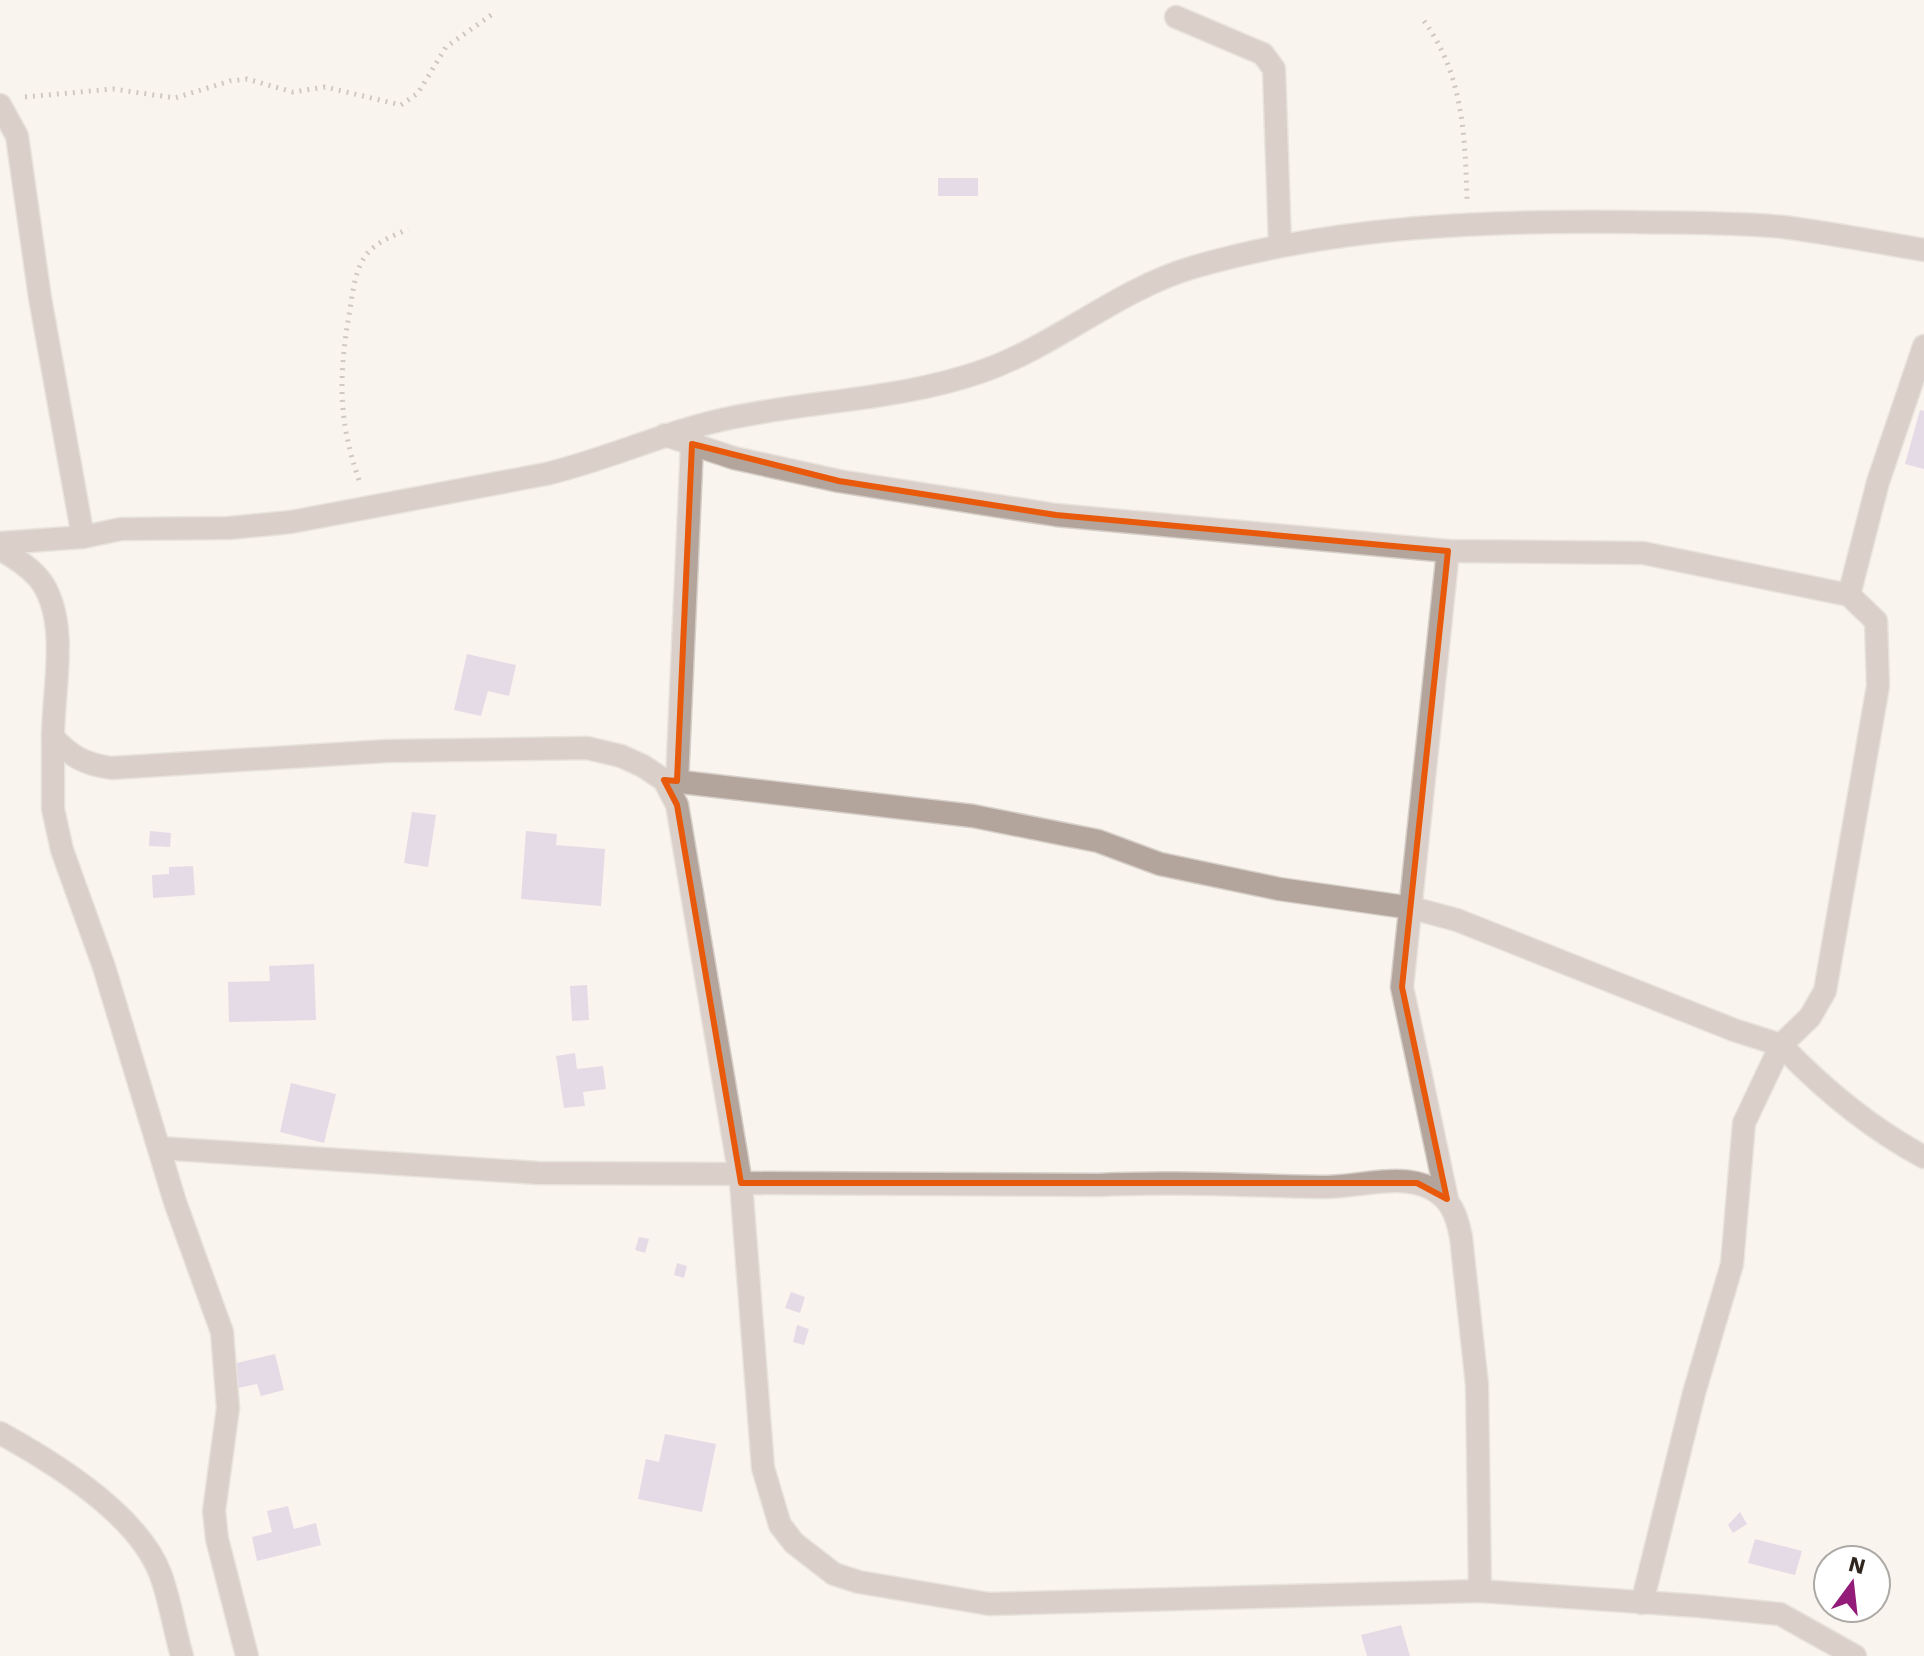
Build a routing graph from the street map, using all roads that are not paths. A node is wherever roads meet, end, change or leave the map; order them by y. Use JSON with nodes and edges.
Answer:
{"nodes":[{"id":1,"x":1176,"y":17,"type":"dead end"},
{"id":2,"x":6,"y":101,"type":"edge"},
{"id":3,"x":1280,"y":246,"type":"junction"},
{"id":4,"x":1924,"y":250,"type":"edge"},
{"id":5,"x":1924,"y":346,"type":"edge"},
{"id":6,"x":665,"y":435,"type":"junction"},
{"id":7,"x":692,"y":444,"type":"junction"},
{"id":8,"x":83,"y":537,"type":"junction"},
{"id":9,"x":0,"y":546,"type":"edge"},
{"id":10,"x":1448,"y":551,"type":"junction"},
{"id":11,"x":1849,"y":595,"type":"junction"},
{"id":12,"x":53,"y":737,"type":"junction"},
{"id":13,"x":670,"y":780,"type":"junction"},
{"id":14,"x":1412,"y":908,"type":"junction"},
{"id":15,"x":1781,"y":1045,"type":"junction"},
{"id":16,"x":159,"y":1148,"type":"junction"},
{"id":17,"x":1924,"y":1157,"type":"edge"},
{"id":18,"x":739,"y":1178,"type":"junction"},
{"id":19,"x":1447,"y":1199,"type":"junction"},
{"id":20,"x":0,"y":1433,"type":"edge"},
{"id":21,"x":1480,"y":1591,"type":"junction"},
{"id":22,"x":1642,"y":1603,"type":"junction"},
{"id":23,"x":182,"y":1656,"type":"edge"},
{"id":24,"x":247,"y":1656,"type":"edge"},
{"id":25,"x":1855,"y":1656,"type":"edge"}],
"edges":[{"from":1,"to":3,"type":"street"},
{"from":2,"to":8,"type":"street"},
{"from":3,"to":4,"type":"street"},
{"from":3,"to":6,"type":"street"},
{"from":5,"to":11,"type":"street"},
{"from":6,"to":7,"type":"street"},
{"from":6,"to":8,"type":"street"},
{"from":7,"to":10,"type":"street"},
{"from":7,"to":13,"type":"street"},
{"from":8,"to":9,"type":"street"},
{"from":9,"to":12,"type":"street"},
{"from":10,"to":11,"type":"street"},
{"from":10,"to":14,"type":"street"},
{"from":11,"to":15,"type":"street"},
{"from":12,"to":13,"type":"street"},
{"from":12,"to":16,"type":"street"},
{"from":13,"to":14,"type":"street"},
{"from":13,"to":18,"type":"street"},
{"from":14,"to":15,"type":"street"},
{"from":14,"to":19,"type":"street"},
{"from":15,"to":17,"type":"street"},
{"from":15,"to":22,"type":"street"},
{"from":16,"to":18,"type":"street"},
{"from":16,"to":24,"type":"street"},
{"from":18,"to":19,"type":"street"},
{"from":18,"to":21,"type":"street"},
{"from":19,"to":21,"type":"street"},
{"from":20,"to":23,"type":"street"},
{"from":21,"to":22,"type":"street"},
{"from":22,"to":25,"type":"street"}]}
